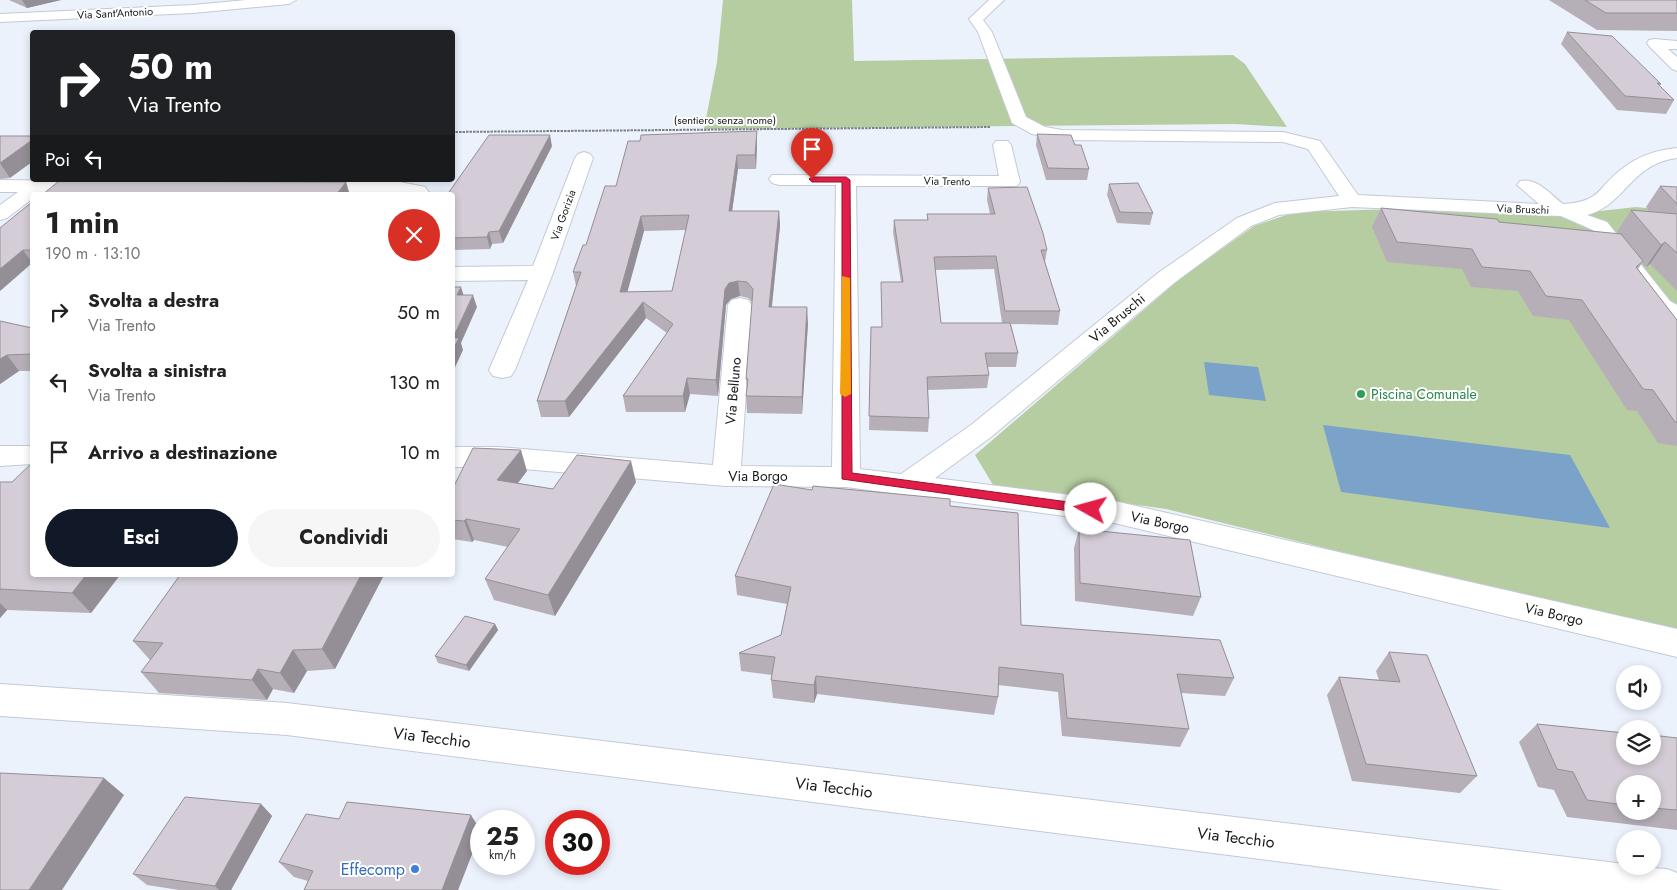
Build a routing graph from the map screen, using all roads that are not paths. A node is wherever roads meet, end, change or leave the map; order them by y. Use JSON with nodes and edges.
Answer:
{"nodes":[{"id":1,"x":289,"y":0,"type":"edge"},
{"id":2,"x":997,"y":0,"type":"edge"},
{"id":3,"x":0,"y":18,"type":"edge"},
{"id":4,"x":1677,"y":45,"type":"edge"},
{"id":5,"x":1677,"y":66,"type":"edge"},
{"id":6,"x":1002,"y":145,"type":"dead end"},
{"id":7,"x":1677,"y":153,"type":"edge"},
{"id":8,"x":584,"y":158,"type":"dead end"},
{"id":9,"x":779,"y":179,"type":"dead end"},
{"id":10,"x":846,"y":180,"type":"junction"},
{"id":11,"x":1527,"y":185,"type":"dead end"},
{"id":12,"x":0,"y":186,"type":"edge"},
{"id":13,"x":37,"y":187,"type":"junction"},
{"id":14,"x":106,"y":187,"type":"edge"},
{"id":15,"x":286,"y":187,"type":"edge"},
{"id":16,"x":30,"y":192,"type":"edge"},
{"id":17,"x":30,"y":192,"type":"edge"},
{"id":18,"x":419,"y":192,"type":"edge"},
{"id":19,"x":1352,"y":201,"type":"junction"},
{"id":20,"x":1561,"y":210,"type":"junction"},
{"id":21,"x":0,"y":214,"type":"edge"},
{"id":22,"x":542,"y":273,"type":"junction"},
{"id":23,"x":455,"y":274,"type":"edge"},
{"id":24,"x":740,"y":305,"type":"dead end"},
{"id":25,"x":1677,"y":314,"type":"edge"},
{"id":26,"x":502,"y":370,"type":"dead end"},
{"id":27,"x":30,"y":455,"type":"edge"},
{"id":28,"x":0,"y":456,"type":"edge"},
{"id":29,"x":455,"y":457,"type":"edge"},
{"id":30,"x":726,"y":476,"type":"junction"},
{"id":31,"x":846,"y":476,"type":"junction"},
{"id":32,"x":906,"y":485,"type":"junction"},
{"id":33,"x":1677,"y":643,"type":"edge"},
{"id":34,"x":3,"y":705,"type":"edge"},
{"id":35,"x":1667,"y":890,"type":"edge"}],
"edges":[{"from":1,"to":3,"type":"street","name":"Via Sant'Antonio"},
{"from":2,"to":19,"type":"street"},
{"from":4,"to":5,"type":"street"},
{"from":6,"to":10,"type":"street","name":"Via Trento"},
{"from":7,"to":20,"type":"street","name":"Via Bruschi"},
{"from":8,"to":22,"type":"street","name":"Via Gorizia"},
{"from":9,"to":10,"type":"street","name":"Via Trento"},
{"from":10,"to":31,"type":"street"},
{"from":11,"to":20,"type":"street"},
{"from":12,"to":13,"type":"street"},
{"from":13,"to":14,"type":"street"},
{"from":13,"to":16,"type":"street"},
{"from":15,"to":18,"type":"street"},
{"from":17,"to":21,"type":"street"},
{"from":19,"to":20,"type":"street","name":"Via Bruschi"},
{"from":19,"to":32,"type":"street","name":"Via Bruschi"},
{"from":20,"to":25,"type":"street"},
{"from":22,"to":23,"type":"street"},
{"from":22,"to":26,"type":"street","name":"Via Gorizia"},
{"from":24,"to":30,"type":"street","name":"Via Belluno"},
{"from":27,"to":28,"type":"street"},
{"from":29,"to":30,"type":"street","name":"Via Borgo"},
{"from":30,"to":31,"type":"street","name":"Via Borgo"},
{"from":31,"to":32,"type":"street","name":"Via Borgo"},
{"from":32,"to":33,"type":"street","name":"Via Borgo"},
{"from":34,"to":35,"type":"street","name":"Via Tecchio"}]}
